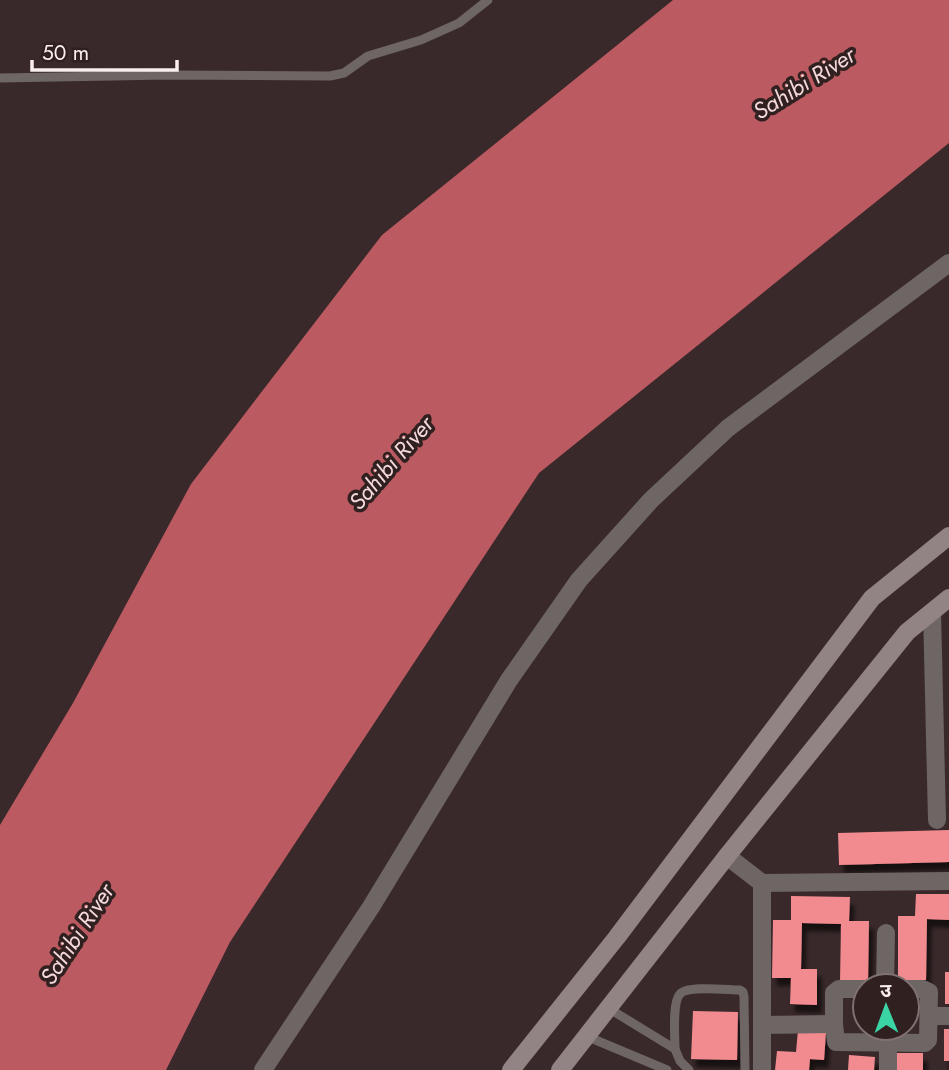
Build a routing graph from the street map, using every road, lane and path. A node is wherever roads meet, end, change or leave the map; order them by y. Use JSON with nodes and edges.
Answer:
{"nodes":[{"id":1,"x":488,"y":0,"type":"edge"},
{"id":2,"x":0,"y":78,"type":"edge"},
{"id":3,"x":949,"y":262,"type":"edge"},
{"id":4,"x":949,"y":536,"type":"edge"},
{"id":5,"x":949,"y":598,"type":"edge"},
{"id":6,"x":932,"y":612,"type":"junction"},
{"id":7,"x":936,"y":820,"type":"dead end"},
{"id":8,"x":727,"y":856,"type":"junction"},
{"id":9,"x":949,"y":881,"type":"edge"},
{"id":10,"x":762,"y":883,"type":"junction"},
{"id":11,"x":886,"y":933,"type":"dead end"},
{"id":12,"x":886,"y":972,"type":"edge"},
{"id":13,"x":851,"y":989,"type":"edge"},
{"id":14,"x":921,"y":989,"type":"edge"},
{"id":15,"x":608,"y":1008,"type":"junction"},
{"id":16,"x":929,"y":1016,"type":"junction"},
{"id":17,"x":949,"y":1016,"type":"edge"},
{"id":18,"x":834,"y":1024,"type":"junction"},
{"id":19,"x":762,"y":1025,"type":"junction"},
{"id":20,"x":586,"y":1036,"type":"junction"},
{"id":21,"x":888,"y":1043,"type":"junction"},
{"id":22,"x":675,"y":1049,"type":"junction"},
{"id":23,"x":264,"y":1070,"type":"edge"},
{"id":24,"x":511,"y":1070,"type":"edge"},
{"id":25,"x":560,"y":1070,"type":"edge"},
{"id":26,"x":667,"y":1070,"type":"edge"},
{"id":27,"x":689,"y":1070,"type":"edge"},
{"id":28,"x":745,"y":1070,"type":"edge"},
{"id":29,"x":762,"y":1070,"type":"edge"},
{"id":30,"x":888,"y":1070,"type":"edge"}],
"edges":[{"from":1,"to":2,"type":"lane"},
{"from":3,"to":23,"type":"street"},
{"from":4,"to":24,"type":"street"},
{"from":5,"to":6,"type":"street"},
{"from":6,"to":7,"type":"street"},
{"from":6,"to":8,"type":"street"},
{"from":8,"to":10,"type":"street"},
{"from":8,"to":15,"type":"street"},
{"from":9,"to":10,"type":"street"},
{"from":10,"to":19,"type":"street"},
{"from":11,"to":12,"type":"street"},
{"from":13,"to":18,"type":"street"},
{"from":14,"to":16,"type":"street"},
{"from":15,"to":20,"type":"street"},
{"from":15,"to":22,"type":"lane"},
{"from":16,"to":17,"type":"street"},
{"from":16,"to":21,"type":"street"},
{"from":18,"to":19,"type":"street"},
{"from":18,"to":21,"type":"street"},
{"from":19,"to":29,"type":"street"},
{"from":20,"to":25,"type":"street"},
{"from":20,"to":26,"type":"lane"},
{"from":21,"to":30,"type":"street"},
{"from":22,"to":27,"type":"lane"},
{"from":22,"to":28,"type":"lane"}]}
